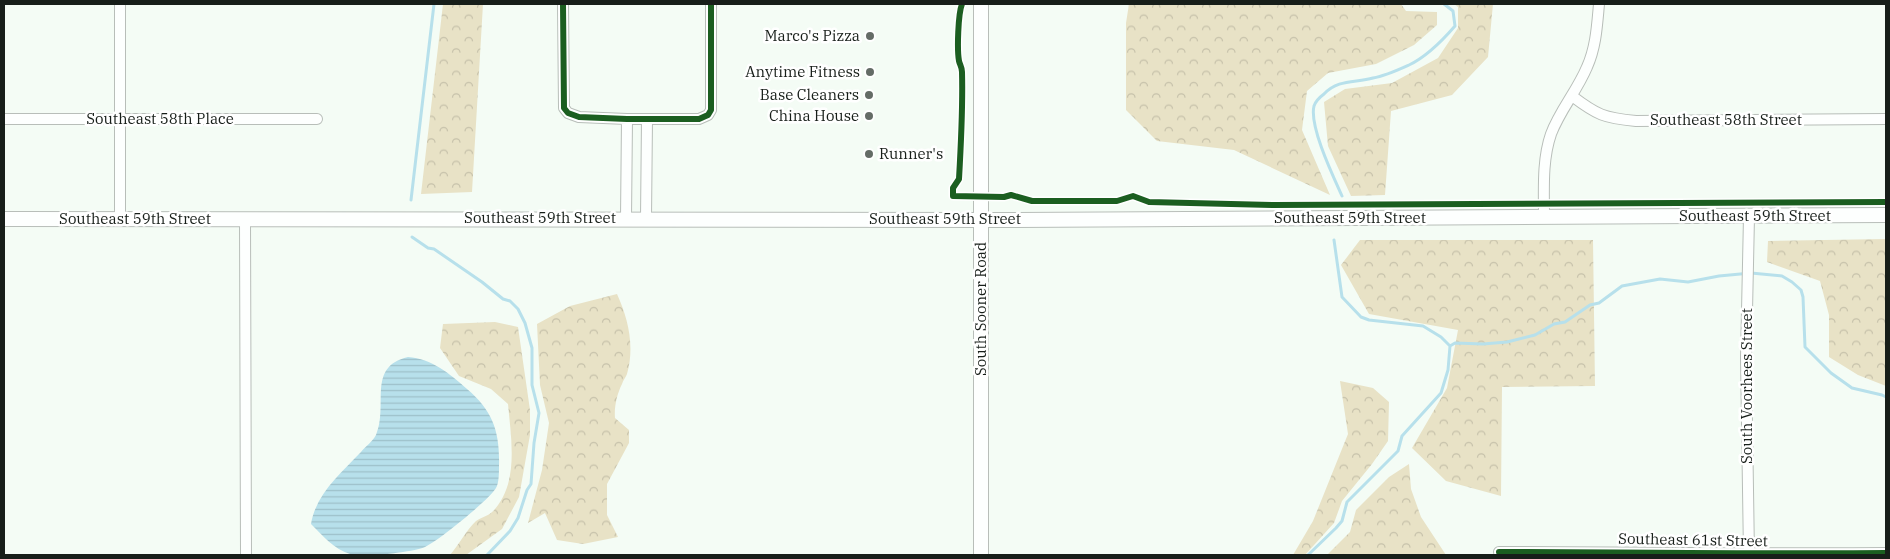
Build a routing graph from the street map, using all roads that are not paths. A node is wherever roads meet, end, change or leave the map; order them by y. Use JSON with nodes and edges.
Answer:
{"nodes":[{"id":1,"x":120,"y":4,"type":"edge"},
{"id":2,"x":563,"y":4,"type":"edge"},
{"id":3,"x":712,"y":4,"type":"edge"},
{"id":4,"x":981,"y":4,"type":"edge"},
{"id":5,"x":1599,"y":4,"type":"edge"},
{"id":6,"x":1572,"y":96,"type":"junction"},
{"id":7,"x":4,"y":119,"type":"edge"},
{"id":8,"x":121,"y":119,"type":"junction"},
{"id":9,"x":316,"y":119,"type":"dead end"},
{"id":10,"x":627,"y":119,"type":"junction"},
{"id":11,"x":646,"y":119,"type":"junction"},
{"id":12,"x":1886,"y":119,"type":"edge"},
{"id":13,"x":1886,"y":215,"type":"edge"},
{"id":14,"x":1544,"y":217,"type":"junction"},
{"id":15,"x":1749,"y":217,"type":"junction"},
{"id":16,"x":4,"y":218,"type":"edge"},
{"id":17,"x":120,"y":218,"type":"junction"},
{"id":18,"x":245,"y":218,"type":"junction"},
{"id":19,"x":626,"y":218,"type":"junction"},
{"id":20,"x":646,"y":218,"type":"junction"},
{"id":21,"x":981,"y":220,"type":"junction"},
{"id":22,"x":1499,"y":552,"type":"dead end"},
{"id":23,"x":1886,"y":553,"type":"edge"},
{"id":24,"x":246,"y":555,"type":"edge"},
{"id":25,"x":980,"y":555,"type":"edge"},
{"id":26,"x":1749,"y":555,"type":"edge"}],
"edges":[{"from":1,"to":8,"type":"street"},
{"from":2,"to":10,"type":"street"},
{"from":3,"to":11,"type":"street"},
{"from":4,"to":21,"type":"main road","name":"South Sooner Road"},
{"from":5,"to":6,"type":"street"},
{"from":6,"to":12,"type":"street","name":"Southeast 58th Street"},
{"from":6,"to":14,"type":"street"},
{"from":7,"to":8,"type":"street","name":"Southeast 58th Place"},
{"from":8,"to":9,"type":"street","name":"Southeast 58th Place"},
{"from":8,"to":17,"type":"street"},
{"from":10,"to":11,"type":"street"},
{"from":10,"to":19,"type":"street"},
{"from":11,"to":20,"type":"street"},
{"from":13,"to":15,"type":"main road","name":"Southeast 59th Street"},
{"from":14,"to":15,"type":"main road","name":"Southeast 59th Street"},
{"from":14,"to":21,"type":"main road","name":"Southeast 59th Street"},
{"from":15,"to":26,"type":"street","name":"South Voorhees Street"},
{"from":16,"to":17,"type":"main road","name":"Southeast 59th Street"},
{"from":17,"to":18,"type":"main road","name":"Southeast 59th Street"},
{"from":18,"to":19,"type":"main road","name":"Southeast 59th Street"},
{"from":18,"to":24,"type":"street"},
{"from":19,"to":20,"type":"main road","name":"Southeast 59th Street"},
{"from":20,"to":21,"type":"main road","name":"Southeast 59th Street"},
{"from":21,"to":25,"type":"main road","name":"South Sooner Road"},
{"from":22,"to":26,"type":"street","name":"Southeast 61st Street"},
{"from":23,"to":26,"type":"street","name":"Southeast 61st Street"}]}
